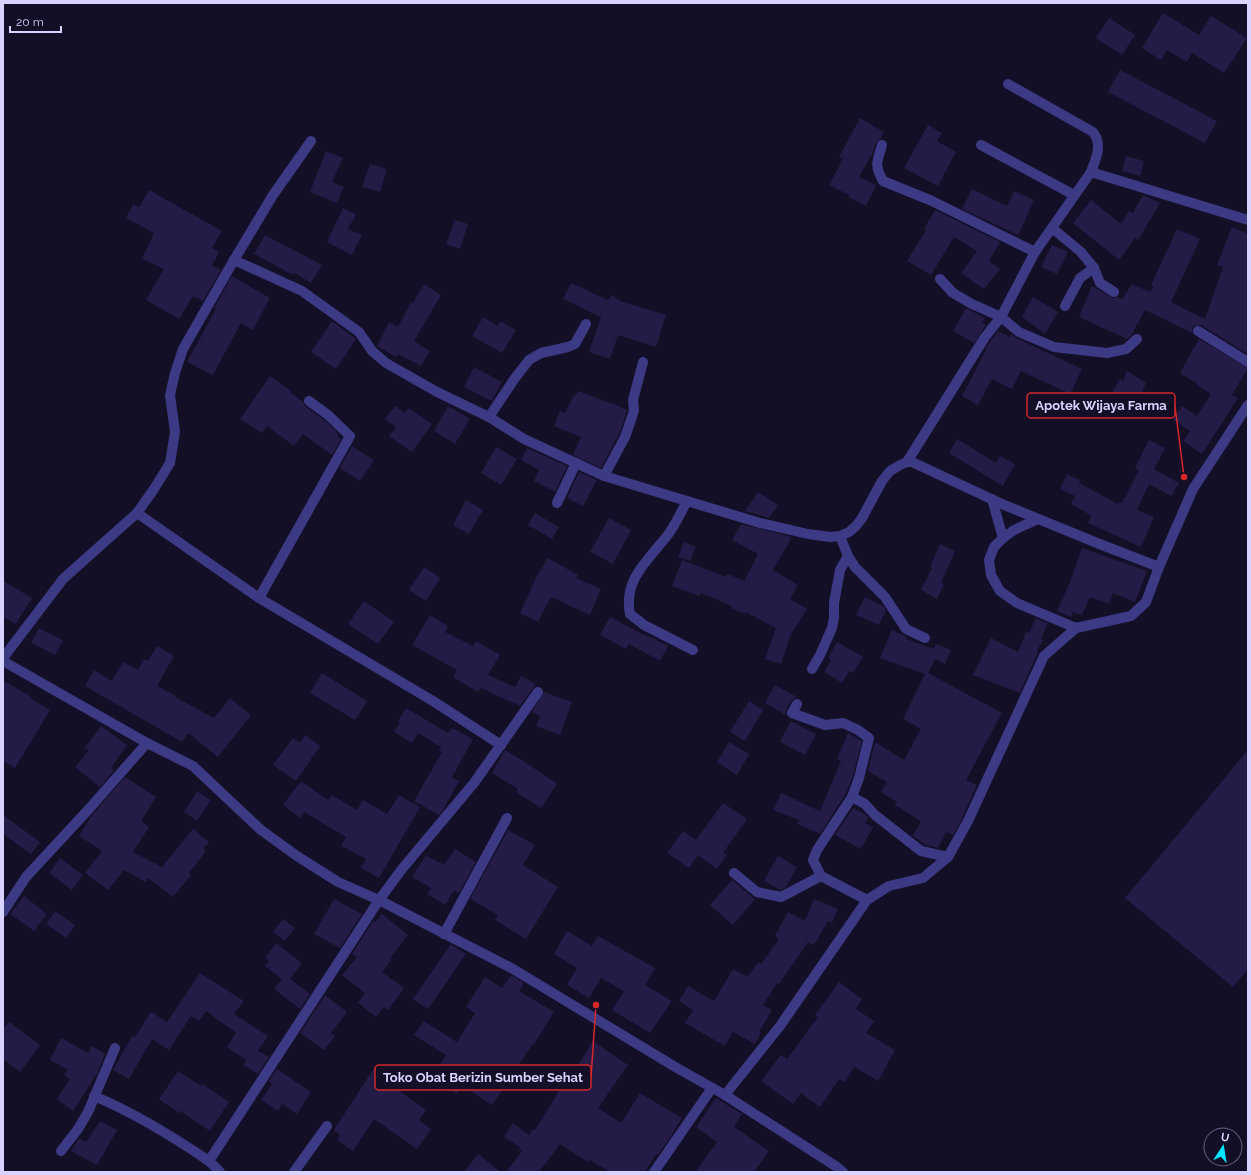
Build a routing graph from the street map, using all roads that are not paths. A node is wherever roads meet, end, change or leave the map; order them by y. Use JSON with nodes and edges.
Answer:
{"nodes":[{"id":1,"x":1008,"y":84,"type":"dead end"},
{"id":2,"x":311,"y":141,"type":"dead end"},
{"id":3,"x":882,"y":145,"type":"dead end"},
{"id":4,"x":981,"y":145,"type":"dead end"},
{"id":5,"x":1091,"y":172,"type":"junction"},
{"id":6,"x":1074,"y":195,"type":"junction"},
{"id":7,"x":1248,"y":220,"type":"edge"},
{"id":8,"x":1052,"y":228,"type":"junction"},
{"id":9,"x":1035,"y":252,"type":"junction"},
{"id":10,"x":234,"y":260,"type":"junction"},
{"id":11,"x":1094,"y":268,"type":"junction"},
{"id":12,"x":940,"y":279,"type":"dead end"},
{"id":13,"x":1114,"y":292,"type":"dead end"},
{"id":14,"x":1065,"y":306,"type":"dead end"},
{"id":15,"x":1001,"y":317,"type":"junction"},
{"id":16,"x":586,"y":324,"type":"dead end"},
{"id":17,"x":1198,"y":331,"type":"dead end"},
{"id":18,"x":1137,"y":338,"type":"dead end"},
{"id":19,"x":643,"y":362,"type":"dead end"},
{"id":20,"x":1248,"y":362,"type":"edge"},
{"id":21,"x":309,"y":401,"type":"dead end"},
{"id":22,"x":1248,"y":405,"type":"edge"},
{"id":23,"x":489,"y":417,"type":"junction"},
{"id":24,"x":907,"y":462,"type":"junction"},
{"id":25,"x":576,"y":463,"type":"junction"},
{"id":26,"x":604,"y":476,"type":"junction"},
{"id":27,"x":992,"y":499,"type":"junction"},
{"id":28,"x":687,"y":501,"type":"junction"},
{"id":29,"x":557,"y":503,"type":"dead end"},
{"id":30,"x":137,"y":512,"type":"junction"},
{"id":31,"x":1038,"y":519,"type":"junction"},
{"id":32,"x":840,"y":536,"type":"junction"},
{"id":33,"x":1003,"y":538,"type":"junction"},
{"id":34,"x":848,"y":556,"type":"junction"},
{"id":35,"x":1159,"y":566,"type":"junction"},
{"id":36,"x":259,"y":598,"type":"junction"},
{"id":37,"x":1076,"y":628,"type":"junction"},
{"id":38,"x":925,"y":638,"type":"dead end"},
{"id":39,"x":693,"y":650,"type":"dead end"},
{"id":40,"x":3,"y":658,"type":"edge"},
{"id":41,"x":3,"y":661,"type":"edge"},
{"id":42,"x":812,"y":669,"type":"dead end"},
{"id":43,"x":538,"y":692,"type":"dead end"},
{"id":44,"x":797,"y":704,"type":"dead end"},
{"id":45,"x":147,"y":743,"type":"junction"},
{"id":46,"x":501,"y":745,"type":"junction"},
{"id":47,"x":852,"y":797,"type":"junction"},
{"id":48,"x":507,"y":818,"type":"dead end"},
{"id":49,"x":948,"y":857,"type":"junction"},
{"id":50,"x":734,"y":873,"type":"dead end"},
{"id":51,"x":821,"y":876,"type":"junction"},
{"id":52,"x":379,"y":900,"type":"junction"},
{"id":53,"x":867,"y":900,"type":"junction"},
{"id":54,"x":3,"y":912,"type":"edge"},
{"id":55,"x":444,"y":934,"type":"junction"},
{"id":56,"x":115,"y":1048,"type":"dead end"},
{"id":57,"x":712,"y":1088,"type":"junction"},
{"id":58,"x":725,"y":1095,"type":"junction"},
{"id":59,"x":94,"y":1096,"type":"junction"},
{"id":60,"x":327,"y":1126,"type":"dead end"},
{"id":61,"x":61,"y":1151,"type":"dead end"},
{"id":62,"x":209,"y":1161,"type":"junction"},
{"id":63,"x":220,"y":1172,"type":"edge"},
{"id":64,"x":294,"y":1172,"type":"edge"},
{"id":65,"x":654,"y":1172,"type":"edge"},
{"id":66,"x":843,"y":1172,"type":"edge"}],
"edges":[{"from":1,"to":5,"type":"street"},
{"from":2,"to":10,"type":"street"},
{"from":3,"to":9,"type":"street"},
{"from":4,"to":6,"type":"street"},
{"from":5,"to":6,"type":"street"},
{"from":5,"to":7,"type":"street"},
{"from":6,"to":8,"type":"street"},
{"from":8,"to":9,"type":"street"},
{"from":8,"to":11,"type":"street"},
{"from":9,"to":15,"type":"street"},
{"from":10,"to":23,"type":"street"},
{"from":10,"to":30,"type":"street"},
{"from":11,"to":13,"type":"street"},
{"from":11,"to":14,"type":"street"},
{"from":12,"to":15,"type":"street"},
{"from":15,"to":18,"type":"street"},
{"from":15,"to":24,"type":"street"},
{"from":16,"to":23,"type":"street"},
{"from":17,"to":20,"type":"street"},
{"from":19,"to":26,"type":"street"},
{"from":21,"to":36,"type":"street"},
{"from":22,"to":35,"type":"street"},
{"from":23,"to":25,"type":"street"},
{"from":24,"to":27,"type":"street"},
{"from":24,"to":32,"type":"street"},
{"from":25,"to":26,"type":"street"},
{"from":25,"to":29,"type":"street"},
{"from":26,"to":28,"type":"street"},
{"from":27,"to":31,"type":"street"},
{"from":27,"to":33,"type":"street"},
{"from":28,"to":32,"type":"street"},
{"from":28,"to":39,"type":"street"},
{"from":30,"to":36,"type":"street"},
{"from":30,"to":40,"type":"street"},
{"from":31,"to":33,"type":"street"},
{"from":31,"to":35,"type":"street"},
{"from":32,"to":34,"type":"street"},
{"from":33,"to":37,"type":"street"},
{"from":34,"to":38,"type":"street"},
{"from":34,"to":42,"type":"street"},
{"from":35,"to":37,"type":"street"},
{"from":36,"to":46,"type":"street"},
{"from":37,"to":49,"type":"street"},
{"from":41,"to":45,"type":"street"},
{"from":43,"to":46,"type":"street"},
{"from":44,"to":47,"type":"street"},
{"from":45,"to":52,"type":"street"},
{"from":45,"to":54,"type":"street"},
{"from":46,"to":52,"type":"street"},
{"from":47,"to":49,"type":"street"},
{"from":47,"to":51,"type":"street"},
{"from":48,"to":55,"type":"street"},
{"from":49,"to":53,"type":"street"},
{"from":50,"to":51,"type":"street"},
{"from":51,"to":53,"type":"street"},
{"from":52,"to":55,"type":"street"},
{"from":52,"to":62,"type":"street"},
{"from":53,"to":58,"type":"street"},
{"from":55,"to":57,"type":"street"},
{"from":56,"to":59,"type":"street"},
{"from":57,"to":58,"type":"street"},
{"from":57,"to":65,"type":"street"},
{"from":58,"to":66,"type":"street"},
{"from":59,"to":61,"type":"street"},
{"from":59,"to":62,"type":"street"},
{"from":60,"to":64,"type":"street"},
{"from":62,"to":63,"type":"street"}]}
